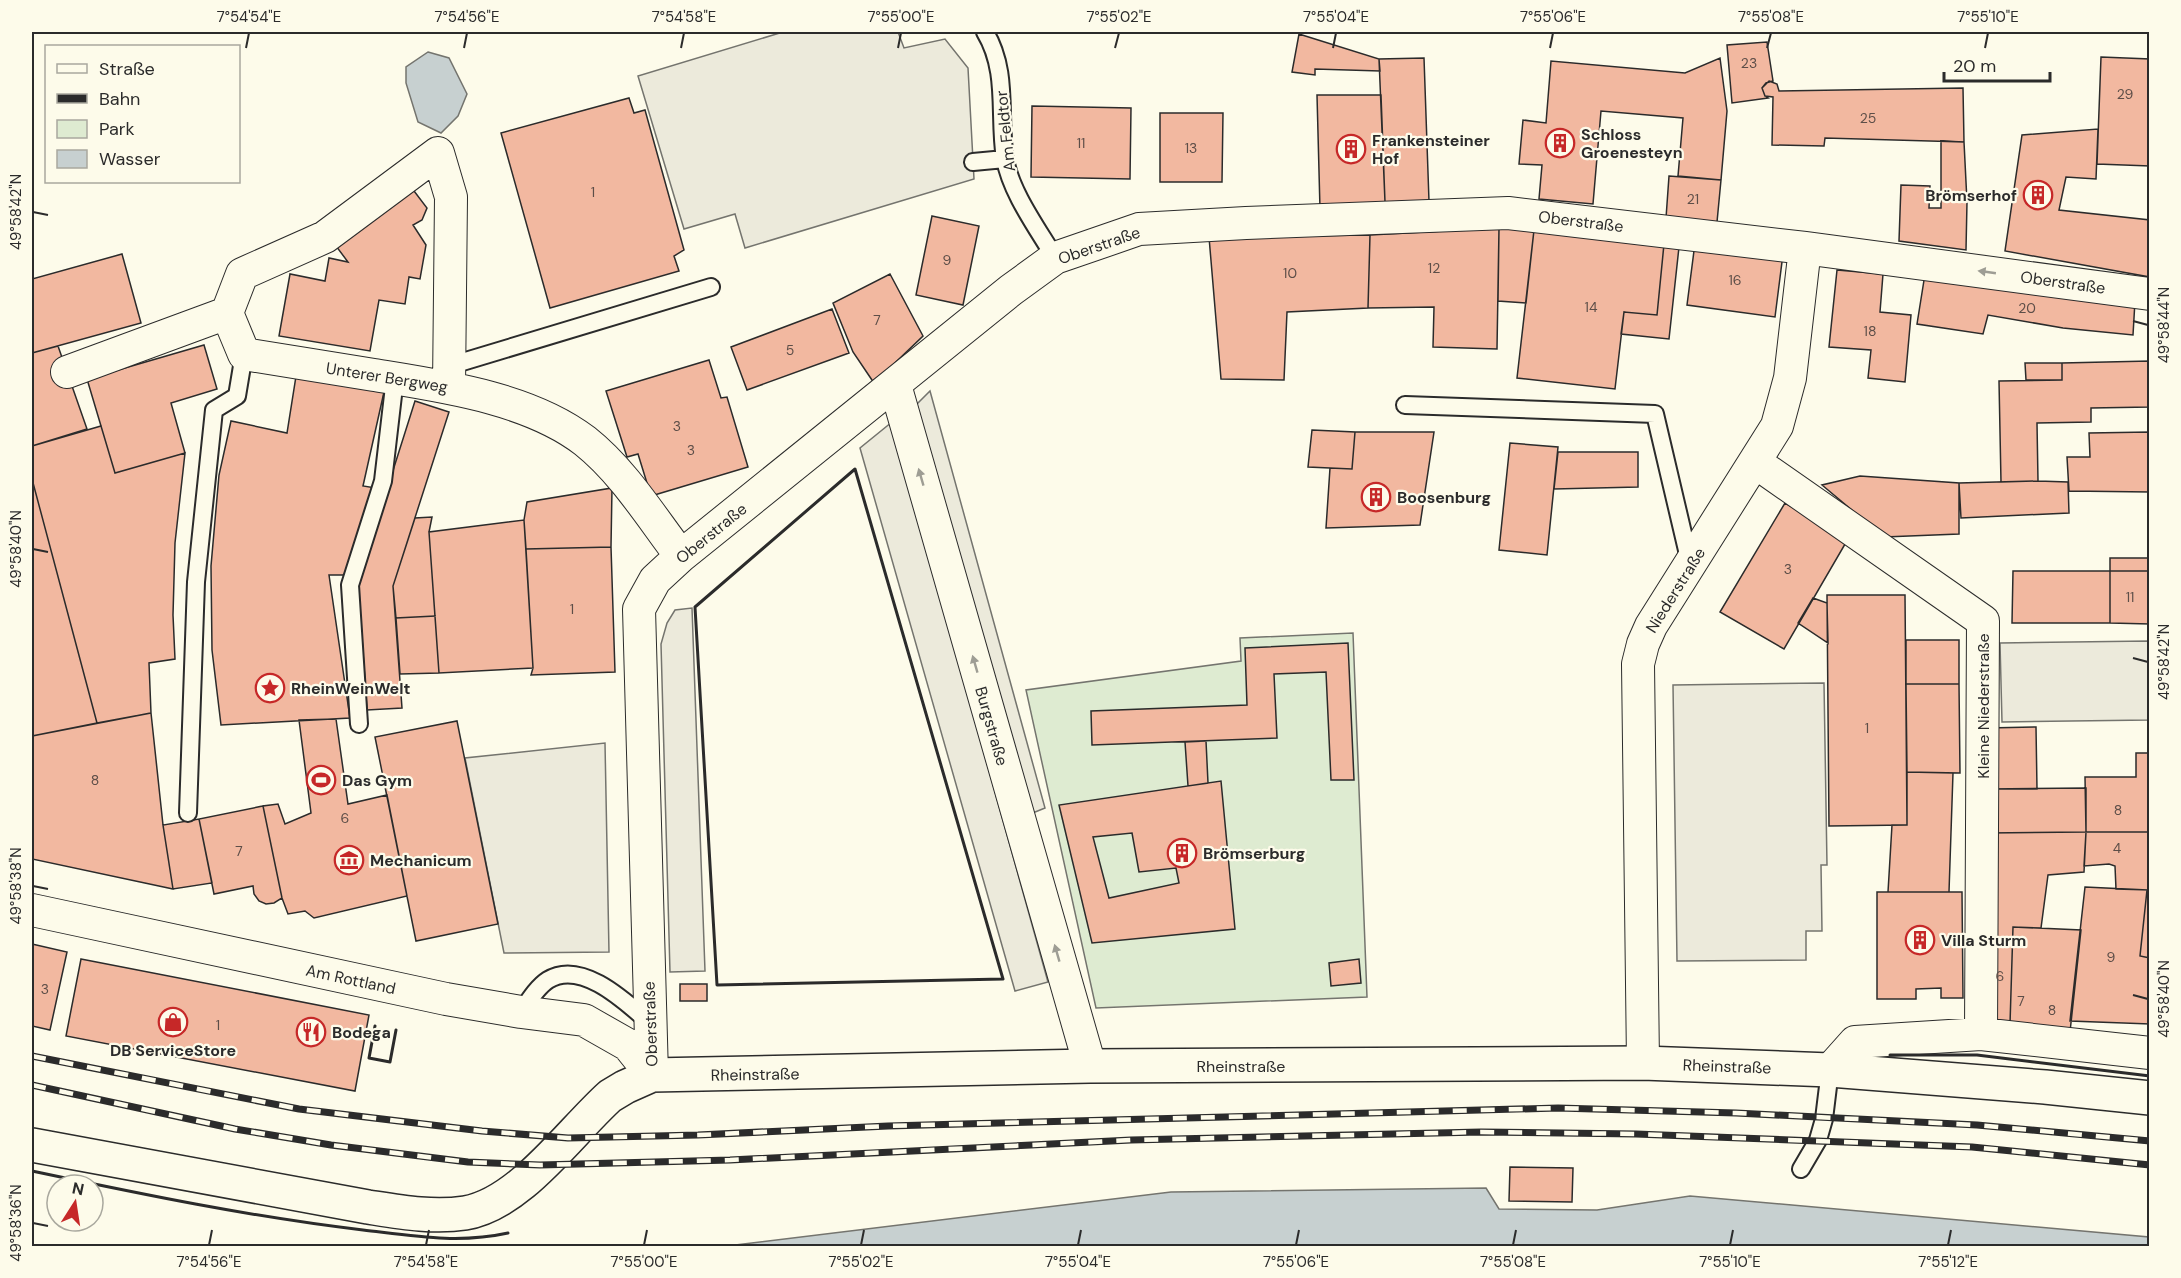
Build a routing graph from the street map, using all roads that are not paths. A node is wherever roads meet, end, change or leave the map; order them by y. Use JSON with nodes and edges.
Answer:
{"nodes":[{"id":1,"x":985,"y":32,"type":"edge"},
{"id":2,"x":1005,"y":159,"type":"junction"},
{"id":3,"x":973,"y":162,"type":"dead end"},
{"id":4,"x":1805,"y":248,"type":"junction"},
{"id":5,"x":1055,"y":258,"type":"junction"},
{"id":6,"x":711,"y":286,"type":"dead end"},
{"id":7,"x":2150,"y":294,"type":"edge"},
{"id":8,"x":227,"y":313,"type":"junction"},
{"id":9,"x":244,"y":354,"type":"junction"},
{"id":10,"x":67,"y":372,"type":"dead end"},
{"id":11,"x":449,"y":376,"type":"junction"},
{"id":12,"x":395,"y":378,"type":"junction"},
{"id":13,"x":895,"y":385,"type":"junction"},
{"id":14,"x":1405,"y":405,"type":"dead end"},
{"id":15,"x":1755,"y":462,"type":"junction"},
{"id":16,"x":681,"y":556,"type":"junction"},
{"id":17,"x":1690,"y":564,"type":"junction"},
{"id":18,"x":359,"y":724,"type":"dead end"},
{"id":19,"x":188,"y":813,"type":"dead end"},
{"id":20,"x":32,"y":910,"type":"edge"},
{"id":21,"x":521,"y":1012,"type":"junction"},
{"id":22,"x":650,"y":1023,"type":"junction"},
{"id":23,"x":1981,"y":1034,"type":"junction"},
{"id":24,"x":2150,"y":1053,"type":"edge"},
{"id":25,"x":1643,"y":1063,"type":"junction"},
{"id":26,"x":1090,"y":1066,"type":"junction"},
{"id":27,"x":1830,"y":1070,"type":"junction"},
{"id":28,"x":652,"y":1075,"type":"junction"},
{"id":29,"x":2150,"y":1098,"type":"edge"},
{"id":30,"x":33,"y":1146,"type":"edge"},
{"id":31,"x":1801,"y":1169,"type":"dead end"}],
"edges":[{"from":1,"to":2,"type":"lane","name":"Am Feldtor"},
{"from":2,"to":3,"type":"lane"},
{"from":2,"to":5,"type":"lane","name":"Am Feldtor"},
{"from":4,"to":5,"type":"street","name":"Oberstraße"},
{"from":7,"to":4,"type":"street","name":"Oberstraße","one_way":true},
{"from":4,"to":15,"type":"street","name":"Niederstraße"},
{"from":5,"to":13,"type":"street","name":"Oberstraße"},
{"from":6,"to":11,"type":"lane"},
{"from":8,"to":9,"type":"street"},
{"from":8,"to":10,"type":"street"},
{"from":8,"to":11,"type":"street"},
{"from":9,"to":12,"type":"street","name":"Unterer Bergweg"},
{"from":9,"to":19,"type":"lane"},
{"from":11,"to":12,"type":"street","name":"Unterer Bergweg"},
{"from":11,"to":16,"type":"street","name":"Unterer Bergweg"},
{"from":12,"to":18,"type":"lane"},
{"from":13,"to":16,"type":"street","name":"Oberstraße"},
{"from":26,"to":13,"type":"street","name":"Burgstraße","one_way":true},
{"from":14,"to":17,"type":"lane"},
{"from":15,"to":17,"type":"street","name":"Niederstraße"},
{"from":15,"to":23,"type":"street","name":"Kleine Niederstraße"},
{"from":16,"to":22,"type":"street","name":"Oberstraße"},
{"from":17,"to":25,"type":"street","name":"Niederstraße"},
{"from":20,"to":21,"type":"street","name":"Am Rottland"},
{"from":21,"to":22,"type":"lane"},
{"from":21,"to":28,"type":"street","name":"Am Rottland"},
{"from":22,"to":28,"type":"street","name":"Oberstraße"},
{"from":23,"to":24,"type":"street"},
{"from":23,"to":27,"type":"street"},
{"from":25,"to":26,"type":"main road","name":"Rheinstraße"},
{"from":25,"to":27,"type":"main road","name":"Rheinstraße"},
{"from":26,"to":28,"type":"main road","name":"Rheinstraße"},
{"from":27,"to":29,"type":"main road","name":"Rheinstraße"},
{"from":27,"to":31,"type":"lane"},
{"from":28,"to":30,"type":"main road"}]}
